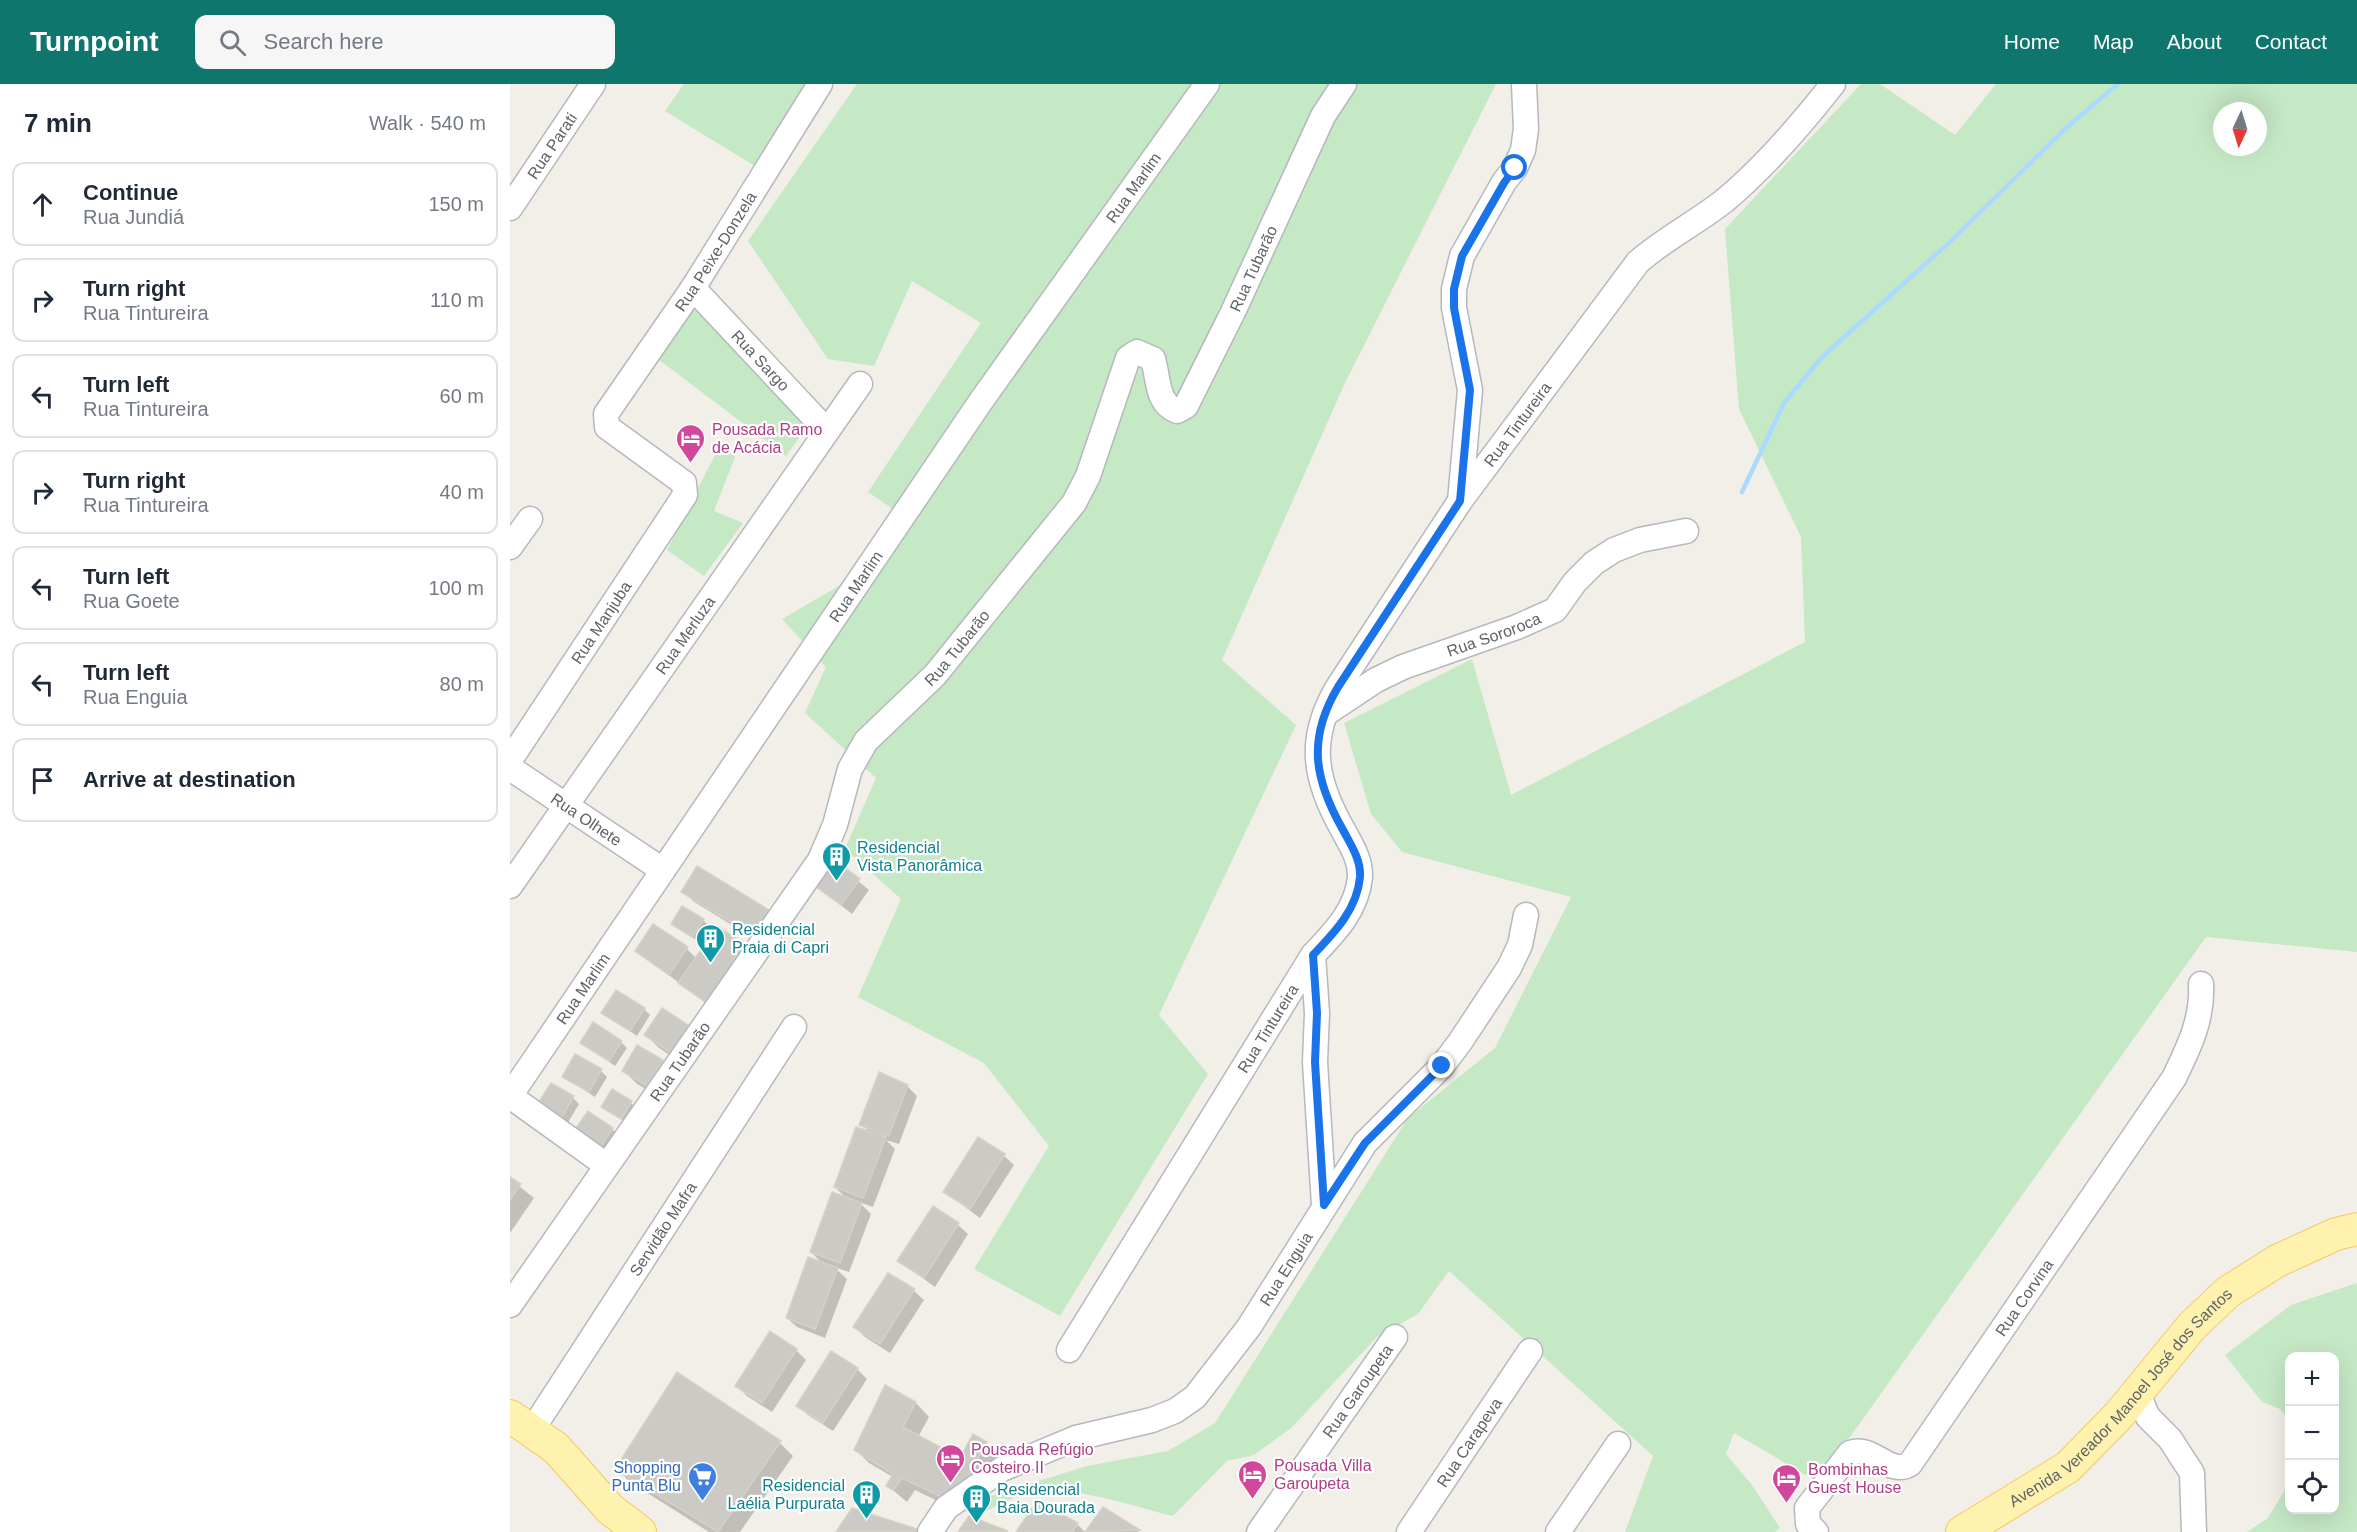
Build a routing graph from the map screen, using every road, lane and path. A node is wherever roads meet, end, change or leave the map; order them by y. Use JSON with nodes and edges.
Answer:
{"nodes":[{"id":1,"x":593,"y":84,"type":"edge"},
{"id":2,"x":820,"y":84,"type":"edge"},
{"id":3,"x":1207,"y":84,"type":"edge"},
{"id":4,"x":1344,"y":84,"type":"edge"},
{"id":5,"x":1524,"y":84,"type":"edge"},
{"id":6,"x":1833,"y":84,"type":"edge"},
{"id":7,"x":510,"y":208,"type":"edge"},
{"id":8,"x":693,"y":288,"type":"junction"},
{"id":9,"x":860,"y":384,"type":"dead end"},
{"id":10,"x":827,"y":431,"type":"junction"},
{"id":11,"x":684,"y":483,"type":"joint"},
{"id":12,"x":1460,"y":501,"type":"junction"},
{"id":13,"x":530,"y":519,"type":"dead end"},
{"id":14,"x":1686,"y":531,"type":"dead end"},
{"id":15,"x":510,"y":547,"type":"edge"},
{"id":16,"x":1323,"y":715,"type":"junction"},
{"id":17,"x":510,"y":760,"type":"edge"},
{"id":18,"x":510,"y":768,"type":"edge"},
{"id":19,"x":566,"y":806,"type":"junction"},
{"id":20,"x":662,"y":869,"type":"junction"},
{"id":21,"x":510,"y":886,"type":"edge"},
{"id":22,"x":1526,"y":915,"type":"dead end"},
{"id":23,"x":1313,"y":955,"type":"junction"},
{"id":24,"x":2200,"y":984,"type":"dead end"},
{"id":25,"x":794,"y":1027,"type":"dead end"},
{"id":26,"x":510,"y":1096,"type":"edge"},
{"id":27,"x":606,"y":1165,"type":"junction"},
{"id":28,"x":1324,"y":1205,"type":"junction"},
{"id":29,"x":2357,"y":1229,"type":"edge"},
{"id":30,"x":2357,"y":1240,"type":"edge"},
{"id":31,"x":2277,"y":1261,"type":"junction"},
{"id":32,"x":510,"y":1305,"type":"edge"},
{"id":33,"x":1395,"y":1337,"type":"dead end"},
{"id":34,"x":1069,"y":1350,"type":"dead end"},
{"id":35,"x":1530,"y":1351,"type":"dead end"},
{"id":36,"x":2138,"y":1392,"type":"junction"},
{"id":37,"x":521,"y":1423,"type":"edge"},
{"id":38,"x":1618,"y":1444,"type":"dead end"},
{"id":39,"x":640,"y":1532,"type":"edge"},
{"id":40,"x":930,"y":1532,"type":"edge"},
{"id":41,"x":1259,"y":1532,"type":"edge"},
{"id":42,"x":1408,"y":1532,"type":"edge"},
{"id":43,"x":1558,"y":1532,"type":"edge"},
{"id":44,"x":1816,"y":1532,"type":"edge"},
{"id":45,"x":1962,"y":1532,"type":"edge"},
{"id":46,"x":2194,"y":1532,"type":"edge"}],
"edges":[{"from":1,"to":7,"type":"street","name":"Rua Parati"},
{"from":2,"to":8,"type":"street","name":"Rua Peixe-Donzela"},
{"from":3,"to":20,"type":"street","name":"Rua Marlim"},
{"from":4,"to":27,"type":"street","name":"Rua Tubarão"},
{"from":5,"to":12,"type":"street"},
{"from":6,"to":12,"type":"street","name":"Rua Tintureira"},
{"from":8,"to":10,"type":"street","name":"Rua Sargo"},
{"from":8,"to":11,"type":"street","name":"Rua Peixe-Donzela"},
{"from":9,"to":10,"type":"street","name":"Rua Merluza"},
{"from":10,"to":19,"type":"street","name":"Rua Merluza"},
{"from":11,"to":17,"type":"street","name":"Rua Manjuba"},
{"from":12,"to":16,"type":"street","name":"Rua Tintureira"},
{"from":13,"to":15,"type":"street"},
{"from":14,"to":16,"type":"street","name":"Rua Sororoca"},
{"from":16,"to":23,"type":"street","name":"Rua Tintureira"},
{"from":18,"to":19,"type":"street","name":"Rua Olhete"},
{"from":19,"to":20,"type":"street","name":"Rua Olhete"},
{"from":19,"to":21,"type":"street","name":"Rua Merluza"},
{"from":20,"to":26,"type":"street","name":"Rua Marlim"},
{"from":22,"to":28,"type":"street","name":"Rua Enguia"},
{"from":23,"to":28,"type":"street"},
{"from":23,"to":34,"type":"street","name":"Rua Tintureira"},
{"from":24,"to":44,"type":"street","name":"Rua Corvina"},
{"from":25,"to":37,"type":"street","name":"Servidão Mafra"},
{"from":26,"to":27,"type":"street"},
{"from":27,"to":32,"type":"street","name":"Rua Tubarão"},
{"from":28,"to":40,"type":"street","name":"Rua Enguia"},
{"from":29,"to":31,"type":"main road","name":"Avenida Vereador Manoel José dos Santos"},
{"from":30,"to":31,"type":"main road","name":"Avenida Vereador Manoel José dos Santos"},
{"from":31,"to":36,"type":"main road","name":"Avenida Vereador Manoel José dos Santos"},
{"from":33,"to":41,"type":"street","name":"Rua Garoupeta"},
{"from":35,"to":42,"type":"street","name":"Rua Carapeva"},
{"from":36,"to":45,"type":"main road","name":"Avenida Vereador Manoel José dos Santos"},
{"from":36,"to":46,"type":"street"},
{"from":37,"to":39,"type":"main road"},
{"from":38,"to":43,"type":"street"}]}
